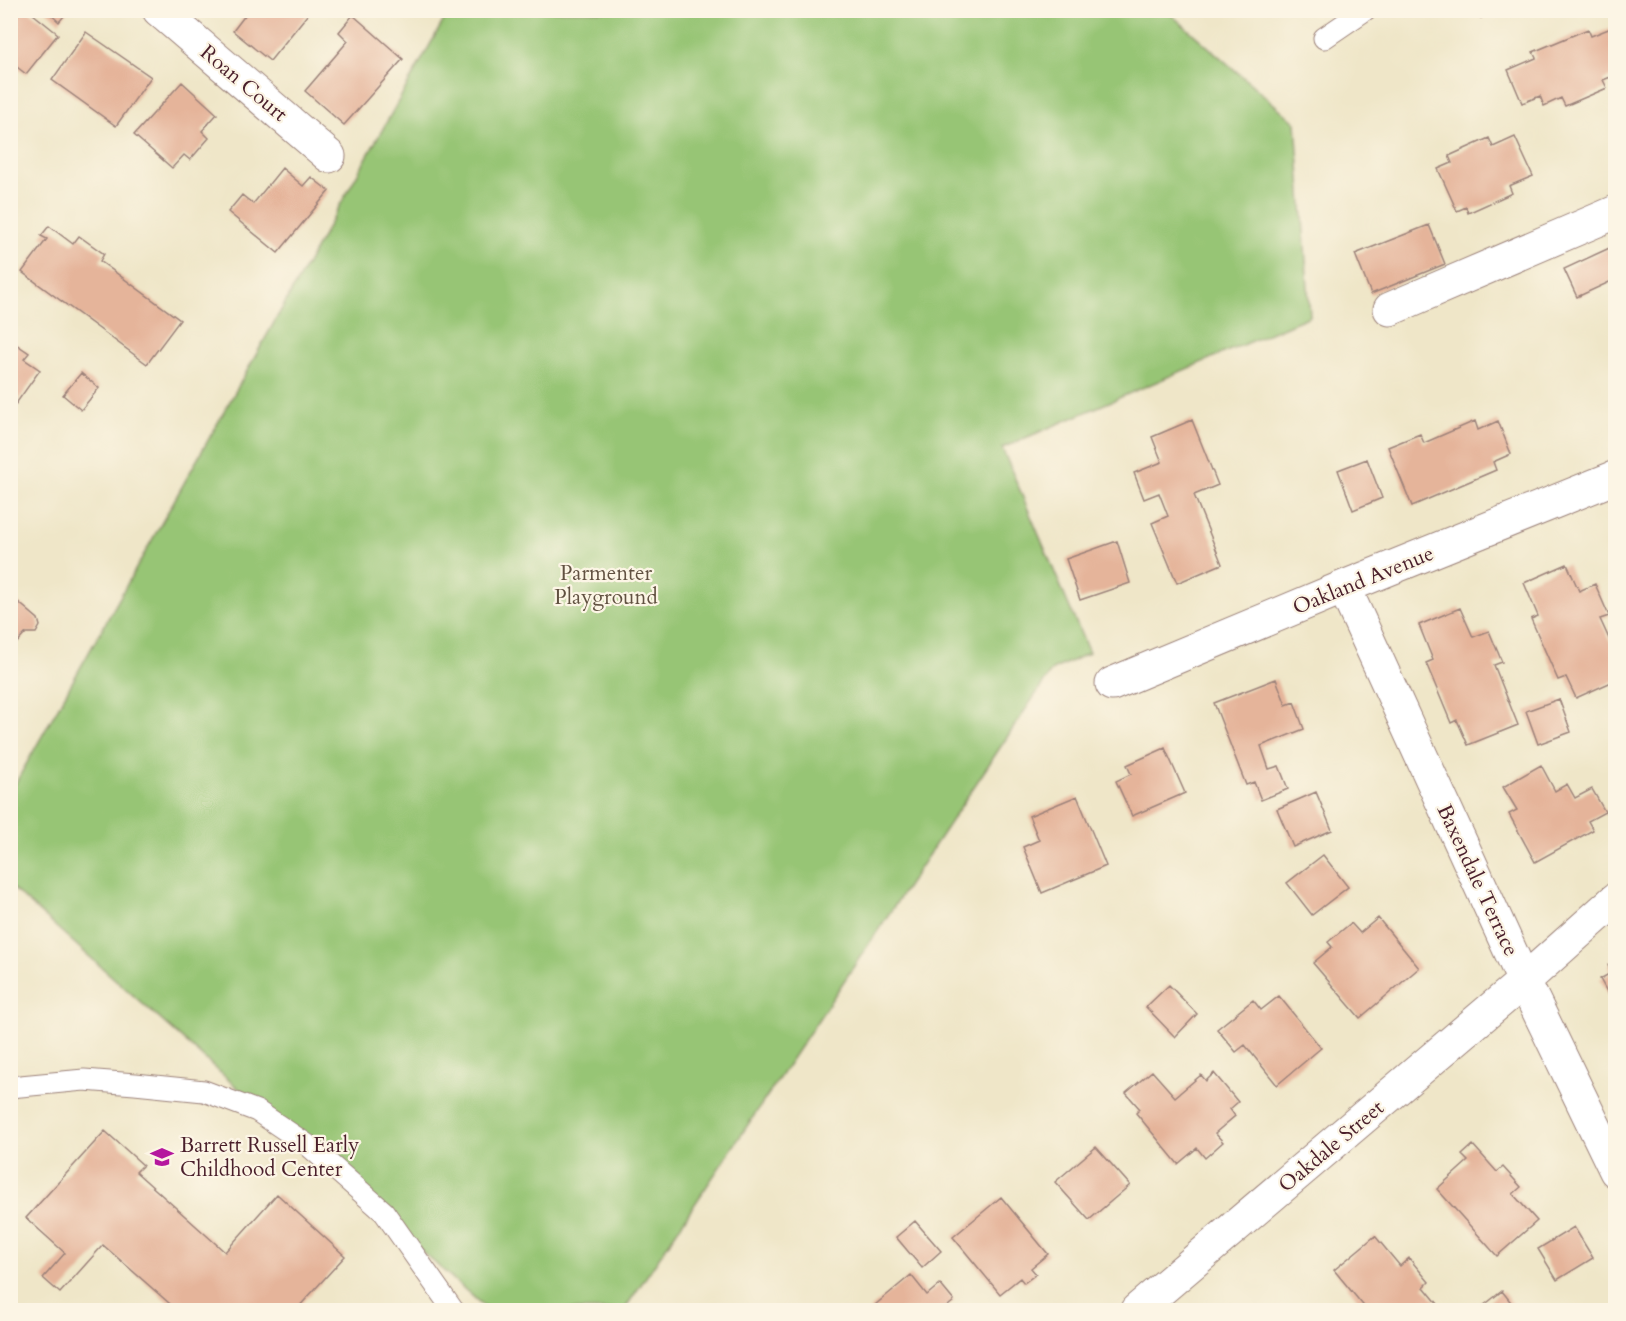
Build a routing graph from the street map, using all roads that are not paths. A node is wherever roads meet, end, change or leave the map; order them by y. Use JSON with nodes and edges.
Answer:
{"nodes":[{"id":1,"x":159,"y":10,"type":"edge"},
{"id":2,"x":1365,"y":10,"type":"edge"},
{"id":3,"x":1324,"y":38,"type":"dead end"},
{"id":4,"x":329,"y":156,"type":"dead end"},
{"id":5,"x":1616,"y":212,"type":"edge"},
{"id":6,"x":1390,"y":309,"type":"dead end"},
{"id":7,"x":1616,"y":477,"type":"edge"},
{"id":8,"x":1344,"y":587,"type":"junction"},
{"id":9,"x":1112,"y":684,"type":"dead end"},
{"id":10,"x":1616,"y":898,"type":"edge"},
{"id":11,"x":1524,"y":981,"type":"junction"},
{"id":12,"x":10,"y":1087,"type":"edge"},
{"id":13,"x":1616,"y":1171,"type":"edge"},
{"id":14,"x":453,"y":1311,"type":"edge"},
{"id":15,"x":1137,"y":1311,"type":"edge"}],
"edges":[{"from":1,"to":4,"type":"street","name":"Roan Court"},
{"from":2,"to":3,"type":"lane"},
{"from":5,"to":6,"type":"street"},
{"from":7,"to":8,"type":"street","name":"Oakland Avenue"},
{"from":8,"to":9,"type":"street","name":"Oakland Avenue"},
{"from":8,"to":11,"type":"street","name":"Baxendale Terrace"},
{"from":10,"to":11,"type":"street","name":"Oakdale Street"},
{"from":11,"to":13,"type":"street","name":"Baxendale Terrace"},
{"from":11,"to":15,"type":"street","name":"Oakdale Street"},
{"from":12,"to":14,"type":"lane"}]}
